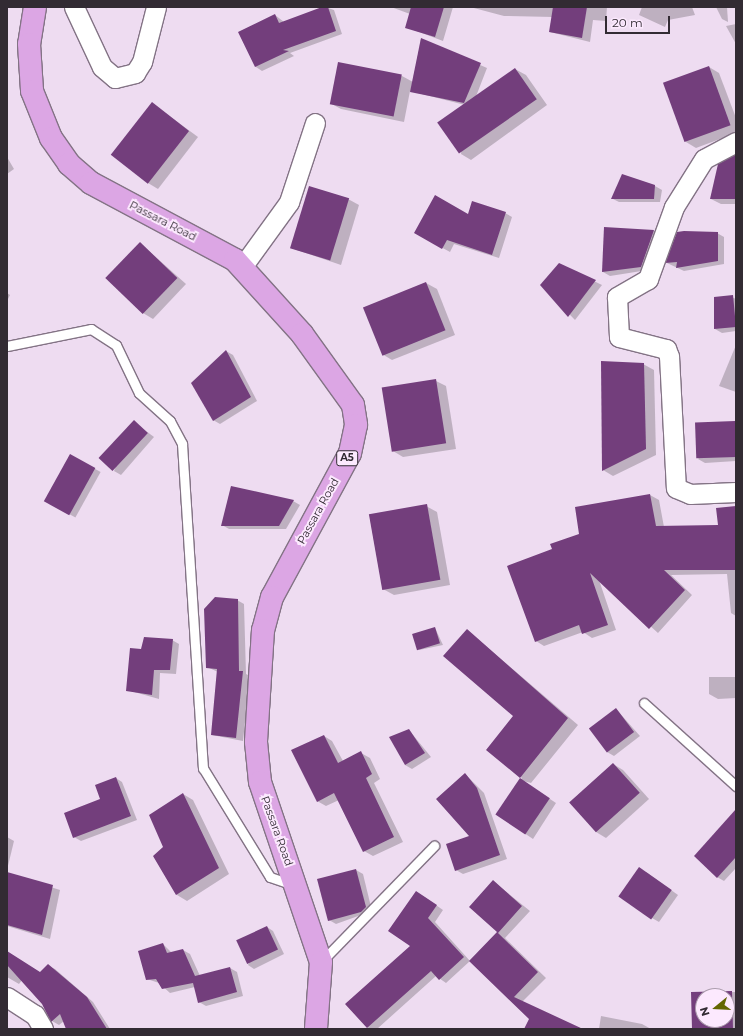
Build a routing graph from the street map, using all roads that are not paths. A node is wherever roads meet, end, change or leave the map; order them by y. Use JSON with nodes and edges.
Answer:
{"nodes":[{"id":1,"x":35,"y":7,"type":"edge"},
{"id":2,"x":74,"y":7,"type":"edge"},
{"id":3,"x":156,"y":7,"type":"edge"},
{"id":4,"x":314,"y":123,"type":"dead end"},
{"id":5,"x":736,"y":142,"type":"edge"},
{"id":6,"x":242,"y":267,"type":"junction"},
{"id":7,"x":7,"y":346,"type":"edge"},
{"id":8,"x":736,"y":492,"type":"edge"},
{"id":9,"x":644,"y":703,"type":"dead end"},
{"id":10,"x":736,"y":786,"type":"edge"},
{"id":11,"x":434,"y":846,"type":"dead end"},
{"id":12,"x":297,"y":886,"type":"junction"},
{"id":13,"x":321,"y":962,"type":"junction"},
{"id":14,"x":7,"y":996,"type":"edge"},
{"id":15,"x":43,"y":1029,"type":"edge"},
{"id":16,"x":316,"y":1029,"type":"edge"}],
"edges":[{"from":1,"to":6,"type":"highway","name":"Passara Road","number":"A5"},
{"from":2,"to":3,"type":"street"},
{"from":4,"to":6,"type":"street"},
{"from":5,"to":8,"type":"street"},
{"from":6,"to":12,"type":"highway","name":"Passara Road","number":"A5"},
{"from":7,"to":12,"type":"lane"},
{"from":9,"to":10,"type":"lane"},
{"from":11,"to":13,"type":"lane"},
{"from":12,"to":13,"type":"highway","name":"Passara Road","number":"A5"},
{"from":13,"to":16,"type":"highway","name":"Passara Road","number":"A5"},
{"from":14,"to":15,"type":"street"}]}
